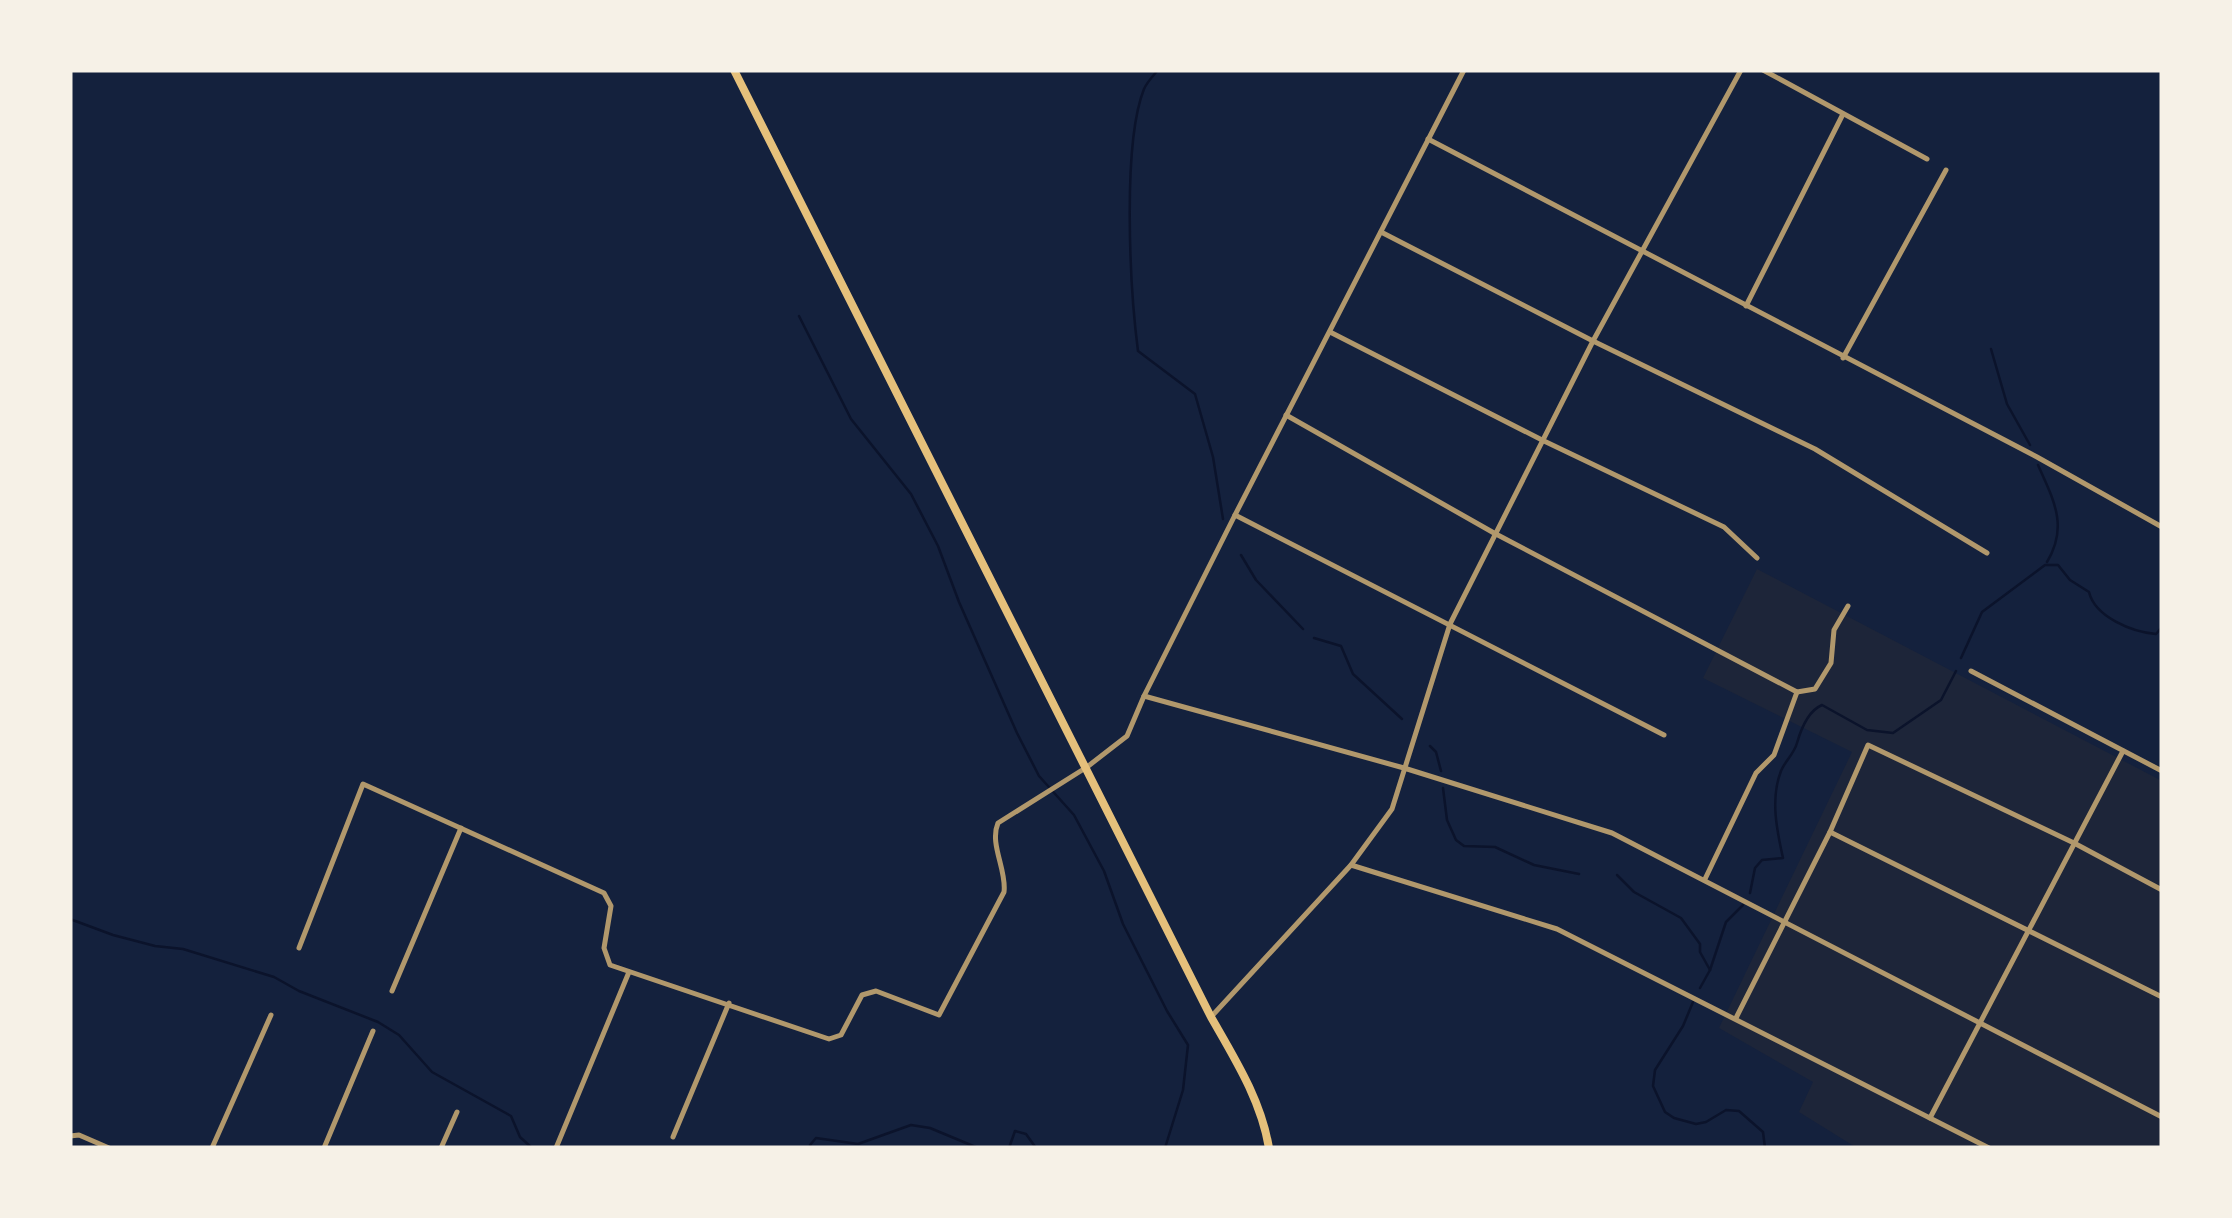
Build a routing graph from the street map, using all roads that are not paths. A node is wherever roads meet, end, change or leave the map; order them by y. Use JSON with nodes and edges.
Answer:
{"nodes":[{"id":1,"x":734,"y":70,"type":"edge"},
{"id":2,"x":1464,"y":70,"type":"edge"},
{"id":3,"x":1740,"y":70,"type":"edge"},
{"id":4,"x":1763,"y":70,"type":"edge"},
{"id":5,"x":1843,"y":114,"type":"junction"},
{"id":6,"x":1428,"y":138,"type":"junction"},
{"id":7,"x":1927,"y":160,"type":"dead end"},
{"id":8,"x":1946,"y":170,"type":"dead end"},
{"id":9,"x":1381,"y":232,"type":"junction"},
{"id":10,"x":1641,"y":252,"type":"junction"},
{"id":11,"x":1746,"y":306,"type":"junction"},
{"id":12,"x":1330,"y":332,"type":"junction"},
{"id":13,"x":1593,"y":341,"type":"junction"},
{"id":14,"x":1843,"y":358,"type":"junction"},
{"id":15,"x":1286,"y":416,"type":"junction"},
{"id":16,"x":1544,"y":442,"type":"junction"},
{"id":17,"x":1234,"y":515,"type":"junction"},
{"id":18,"x":2162,"y":527,"type":"edge"},
{"id":19,"x":1494,"y":534,"type":"junction"},
{"id":20,"x":1987,"y":553,"type":"dead end"},
{"id":21,"x":1757,"y":558,"type":"dead end"},
{"id":22,"x":1848,"y":606,"type":"dead end"},
{"id":23,"x":1450,"y":624,"type":"junction"},
{"id":24,"x":1971,"y":671,"type":"dead end"},
{"id":25,"x":1797,"y":692,"type":"junction"},
{"id":26,"x":1144,"y":696,"type":"junction"},
{"id":27,"x":1664,"y":735,"type":"dead end"},
{"id":28,"x":2122,"y":752,"type":"junction"},
{"id":29,"x":1087,"y":767,"type":"junction"},
{"id":30,"x":1404,"y":768,"type":"junction"},
{"id":31,"x":2162,"y":771,"type":"edge"},
{"id":32,"x":461,"y":828,"type":"junction"},
{"id":33,"x":1830,"y":832,"type":"junction"},
{"id":34,"x":2074,"y":843,"type":"junction"},
{"id":35,"x":1351,"y":864,"type":"junction"},
{"id":36,"x":1705,"y":879,"type":"junction"},
{"id":37,"x":2162,"y":890,"type":"edge"},
{"id":38,"x":1782,"y":923,"type":"junction"},
{"id":39,"x":2030,"y":931,"type":"junction"},
{"id":40,"x":299,"y":948,"type":"dead end"},
{"id":41,"x":629,"y":972,"type":"junction"},
{"id":42,"x":392,"y":992,"type":"dead end"},
{"id":43,"x":2162,"y":997,"type":"edge"},
{"id":44,"x":729,"y":1004,"type":"junction"},
{"id":45,"x":272,"y":1014,"type":"dead end"},
{"id":46,"x":1211,"y":1017,"type":"junction"},
{"id":47,"x":1736,"y":1018,"type":"junction"},
{"id":48,"x":1981,"y":1025,"type":"junction"},
{"id":49,"x":374,"y":1031,"type":"dead end"},
{"id":50,"x":457,"y":1112,"type":"dead end"},
{"id":51,"x":2162,"y":1117,"type":"edge"},
{"id":52,"x":1930,"y":1118,"type":"junction"},
{"id":53,"x":70,"y":1136,"type":"edge"},
{"id":54,"x":673,"y":1136,"type":"dead end"},
{"id":55,"x":557,"y":1145,"type":"edge"},
{"id":56,"x":108,"y":1148,"type":"edge"},
{"id":57,"x":212,"y":1148,"type":"edge"},
{"id":58,"x":324,"y":1148,"type":"edge"},
{"id":59,"x":441,"y":1148,"type":"edge"},
{"id":60,"x":1269,"y":1148,"type":"edge"},
{"id":61,"x":1989,"y":1148,"type":"edge"}],
"edges":[{"from":1,"to":29,"type":"main road"},
{"from":2,"to":6,"type":"street"},
{"from":3,"to":10,"type":"street"},
{"from":4,"to":5,"type":"street"},
{"from":5,"to":7,"type":"street"},
{"from":5,"to":11,"type":"street"},
{"from":6,"to":9,"type":"street"},
{"from":6,"to":10,"type":"street"},
{"from":8,"to":14,"type":"street"},
{"from":9,"to":12,"type":"street"},
{"from":9,"to":13,"type":"street"},
{"from":10,"to":11,"type":"street"},
{"from":10,"to":13,"type":"street"},
{"from":11,"to":14,"type":"street"},
{"from":12,"to":15,"type":"street"},
{"from":12,"to":16,"type":"street"},
{"from":13,"to":16,"type":"street"},
{"from":13,"to":20,"type":"street"},
{"from":14,"to":18,"type":"street"},
{"from":15,"to":17,"type":"street"},
{"from":15,"to":19,"type":"street"},
{"from":16,"to":19,"type":"street"},
{"from":16,"to":21,"type":"street"},
{"from":17,"to":23,"type":"street"},
{"from":17,"to":26,"type":"street"},
{"from":19,"to":23,"type":"street"},
{"from":19,"to":25,"type":"street"},
{"from":22,"to":25,"type":"street"},
{"from":23,"to":27,"type":"street"},
{"from":23,"to":30,"type":"street"},
{"from":24,"to":28,"type":"street"},
{"from":25,"to":36,"type":"street"},
{"from":26,"to":29,"type":"street"},
{"from":26,"to":30,"type":"street"},
{"from":28,"to":31,"type":"street"},
{"from":28,"to":34,"type":"street"},
{"from":29,"to":44,"type":"street"},
{"from":29,"to":46,"type":"main road"},
{"from":30,"to":35,"type":"street"},
{"from":30,"to":36,"type":"street"},
{"from":32,"to":40,"type":"street"},
{"from":32,"to":41,"type":"street"},
{"from":32,"to":42,"type":"street"},
{"from":33,"to":34,"type":"street"},
{"from":33,"to":38,"type":"street"},
{"from":33,"to":39,"type":"street"},
{"from":34,"to":37,"type":"street"},
{"from":34,"to":39,"type":"street"},
{"from":35,"to":46,"type":"street"},
{"from":35,"to":47,"type":"street"},
{"from":36,"to":38,"type":"street"},
{"from":38,"to":47,"type":"street"},
{"from":38,"to":48,"type":"street"},
{"from":39,"to":43,"type":"street"},
{"from":39,"to":48,"type":"street"},
{"from":41,"to":44,"type":"street"},
{"from":41,"to":55,"type":"street"},
{"from":44,"to":54,"type":"street"},
{"from":45,"to":57,"type":"street"},
{"from":46,"to":60,"type":"main road"},
{"from":47,"to":52,"type":"street"},
{"from":48,"to":51,"type":"street"},
{"from":48,"to":52,"type":"street"},
{"from":49,"to":58,"type":"street"},
{"from":50,"to":59,"type":"street"},
{"from":52,"to":61,"type":"street"},
{"from":53,"to":56,"type":"street"}]}
